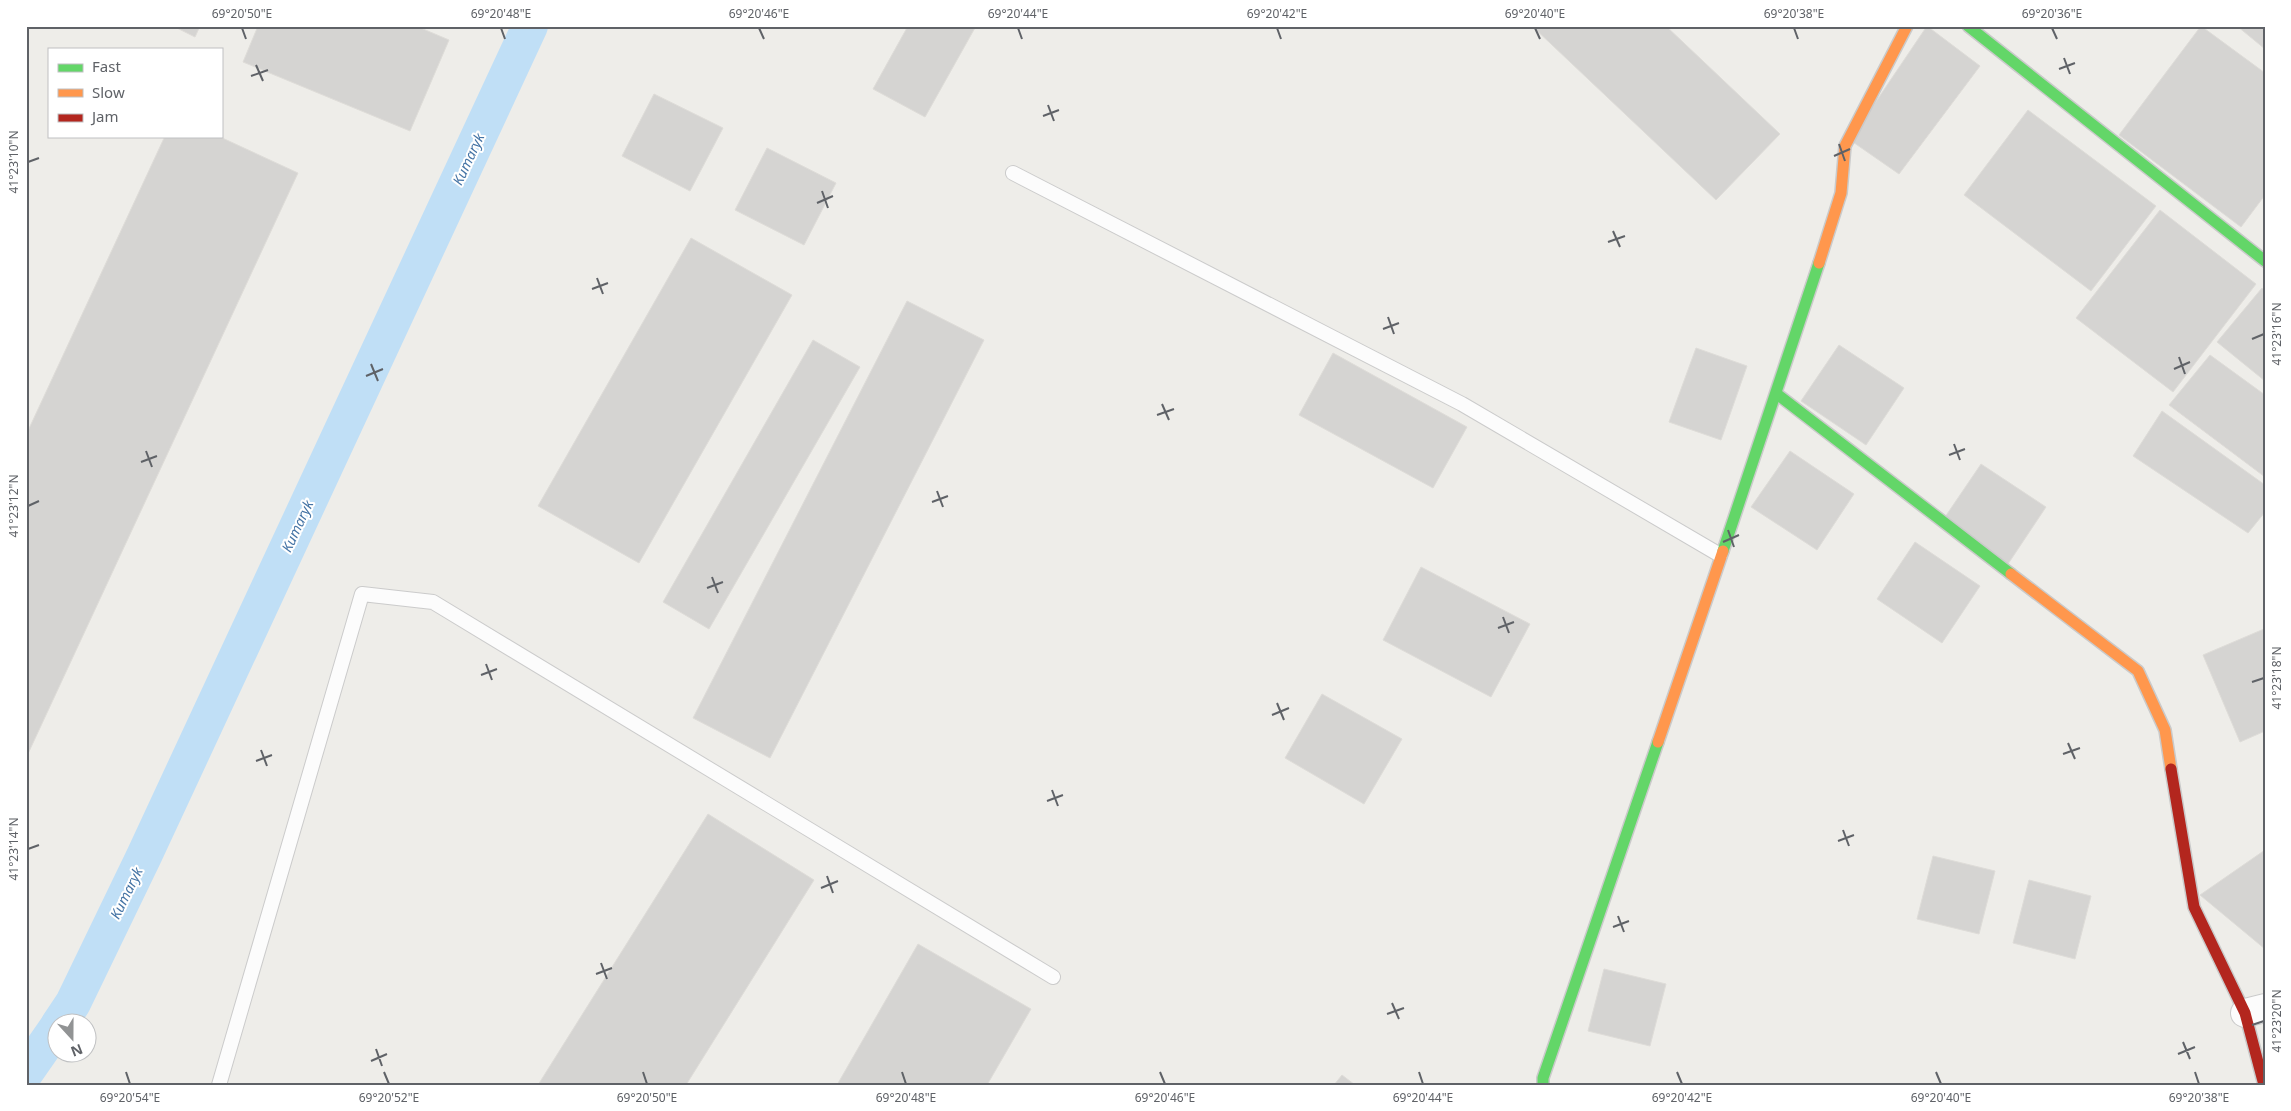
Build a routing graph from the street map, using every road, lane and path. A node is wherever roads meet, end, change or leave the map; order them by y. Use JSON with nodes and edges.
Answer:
{"nodes":[{"id":1,"x":1907,"y":26,"type":"edge"},
{"id":2,"x":1968,"y":26,"type":"edge"},
{"id":3,"x":1012,"y":173,"type":"dead end"},
{"id":4,"x":2265,"y":261,"type":"edge"},
{"id":5,"x":1777,"y":394,"type":"junction"},
{"id":6,"x":1720,"y":555,"type":"junction"},
{"id":7,"x":1053,"y":977,"type":"dead end"},
{"id":8,"x":2255,"y":1011,"type":"edge"},
{"id":9,"x":219,"y":1085,"type":"edge"},
{"id":10,"x":1544,"y":1085,"type":"edge"},
{"id":11,"x":2264,"y":1085,"type":"edge"}],
"edges":[{"from":1,"to":5,"type":"street"},
{"from":2,"to":4,"type":"street"},
{"from":3,"to":6,"type":"lane"},
{"from":5,"to":6,"type":"street"},
{"from":5,"to":8,"type":"street"},
{"from":6,"to":10,"type":"street"},
{"from":7,"to":9,"type":"lane"},
{"from":8,"to":11,"type":"street"}]}
